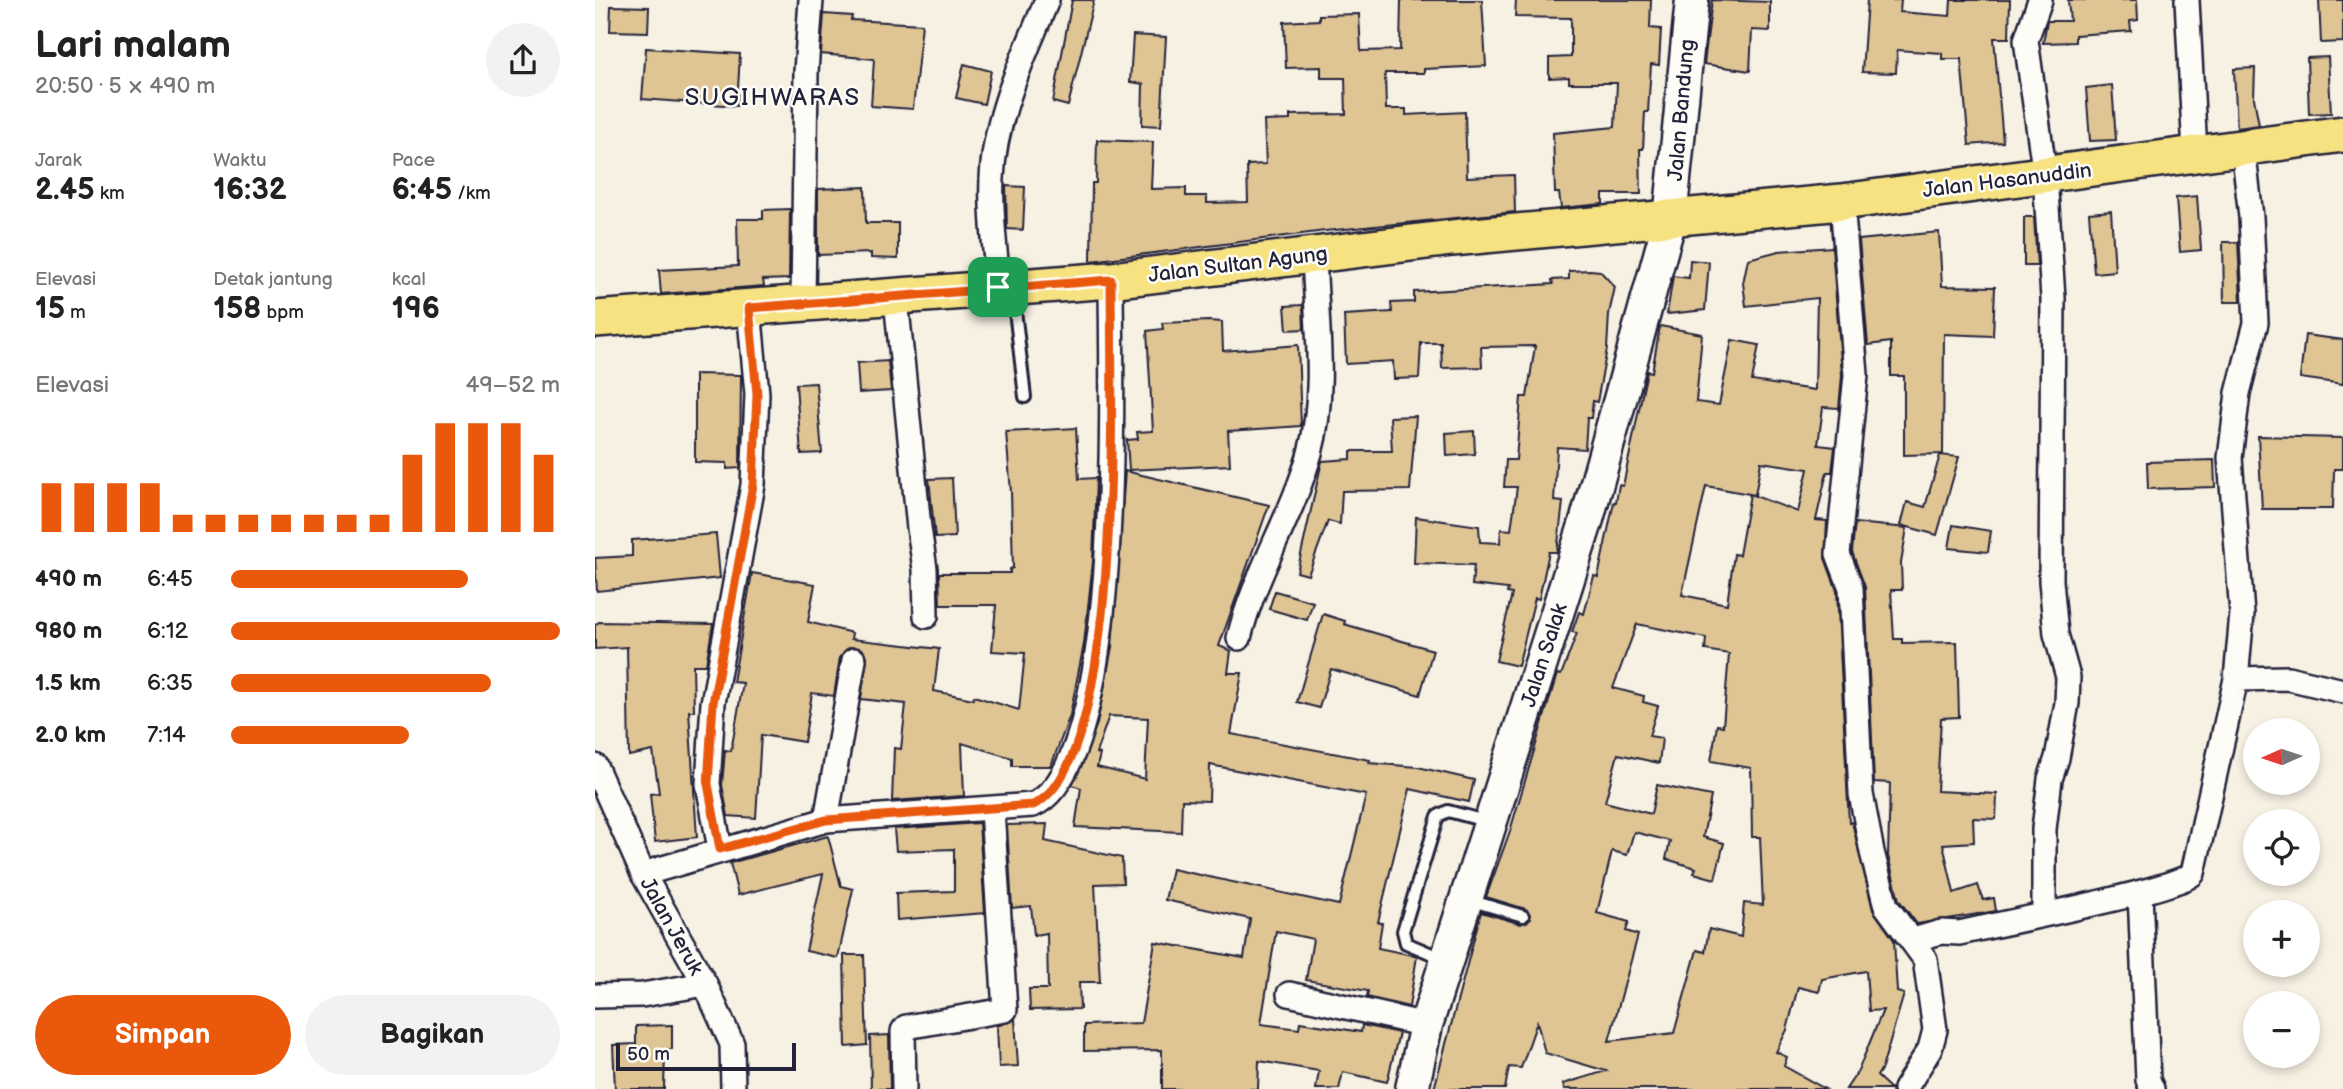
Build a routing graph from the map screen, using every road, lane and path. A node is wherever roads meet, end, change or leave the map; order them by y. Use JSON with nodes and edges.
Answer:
{"nodes":[{"id":1,"x":811,"y":0,"type":"edge"},
{"id":2,"x":1047,"y":0,"type":"edge"},
{"id":3,"x":1692,"y":0,"type":"edge"},
{"id":4,"x":2040,"y":0,"type":"edge"},
{"id":5,"x":2187,"y":0,"type":"edge"},
{"id":6,"x":2343,"y":134,"type":"edge"},
{"id":7,"x":2243,"y":147,"type":"junction"},
{"id":8,"x":2195,"y":153,"type":"junction"},
{"id":9,"x":2045,"y":176,"type":"junction"},
{"id":10,"x":1842,"y":202,"type":"junction"},
{"id":11,"x":1670,"y":219,"type":"junction"},
{"id":12,"x":1314,"y":255,"type":"junction"},
{"id":13,"x":1111,"y":280,"type":"junction"},
{"id":14,"x":1005,"y":287,"type":"junction"},
{"id":15,"x":896,"y":299,"type":"junction"},
{"id":16,"x":803,"y":303,"type":"junction"},
{"id":17,"x":749,"y":308,"type":"junction"},
{"id":18,"x":595,"y":320,"type":"edge"},
{"id":19,"x":1025,"y":397,"type":"dead end"},
{"id":20,"x":926,"y":616,"type":"dead end"},
{"id":21,"x":1239,"y":638,"type":"dead end"},
{"id":22,"x":854,"y":660,"type":"dead end"},
{"id":23,"x":2236,"y":679,"type":"junction"},
{"id":24,"x":2343,"y":691,"type":"edge"},
{"id":25,"x":595,"y":766,"type":"edge"},
{"id":26,"x":992,"y":810,"type":"junction"},
{"id":27,"x":826,"y":820,"type":"junction"},
{"id":28,"x":1491,"y":822,"type":"junction"},
{"id":29,"x":720,"y":849,"type":"junction"},
{"id":30,"x":643,"y":874,"type":"junction"},
{"id":31,"x":2140,"y":893,"type":"junction"},
{"id":32,"x":1467,"y":899,"type":"junction"},
{"id":33,"x":2044,"y":913,"type":"junction"},
{"id":34,"x":1523,"y":916,"type":"dead end"},
{"id":35,"x":1913,"y":940,"type":"junction"},
{"id":36,"x":1447,"y":960,"type":"junction"},
{"id":37,"x":705,"y":984,"type":"junction"},
{"id":38,"x":1289,"y":994,"type":"dead end"},
{"id":39,"x":595,"y":996,"type":"edge"},
{"id":40,"x":1426,"y":1025,"type":"junction"},
{"id":41,"x":733,"y":1089,"type":"edge"},
{"id":42,"x":904,"y":1089,"type":"edge"},
{"id":43,"x":1412,"y":1089,"type":"edge"},
{"id":44,"x":1905,"y":1089,"type":"edge"},
{"id":45,"x":2152,"y":1089,"type":"edge"}],
"edges":[{"from":1,"to":16,"type":"street"},
{"from":2,"to":14,"type":"street"},
{"from":3,"to":11,"type":"main road","name":"Jalan Bandung"},
{"from":4,"to":9,"type":"street"},
{"from":5,"to":8,"type":"street"},
{"from":6,"to":7,"type":"main road","name":"Jalan Hasanuddin"},
{"from":7,"to":8,"type":"main road","name":"Jalan Hasanuddin"},
{"from":7,"to":23,"type":"street"},
{"from":8,"to":9,"type":"main road","name":"Jalan Hasanuddin"},
{"from":9,"to":10,"type":"main road","name":"Jalan Hasanuddin"},
{"from":9,"to":33,"type":"street"},
{"from":10,"to":11,"type":"main road","name":"Jalan Hasanuddin"},
{"from":10,"to":35,"type":"street"},
{"from":11,"to":12,"type":"main road","name":"Jalan Sultan Agung"},
{"from":11,"to":28,"type":"main road","name":"Jalan Salak"},
{"from":12,"to":13,"type":"main road","name":"Jalan Sultan Agung"},
{"from":12,"to":21,"type":"street"},
{"from":13,"to":14,"type":"main road","name":"Jalan Sultan Agung"},
{"from":13,"to":26,"type":"street"},
{"from":14,"to":15,"type":"main road","name":"Jalan Sultan Agung"},
{"from":14,"to":19,"type":"lane"},
{"from":15,"to":16,"type":"main road","name":"Jalan Sultan Agung"},
{"from":15,"to":20,"type":"street"},
{"from":16,"to":17,"type":"main road","name":"Jalan Sultan Agung"},
{"from":17,"to":18,"type":"main road","name":"Jalan Sultan Agung"},
{"from":17,"to":29,"type":"street"},
{"from":22,"to":27,"type":"street"},
{"from":23,"to":24,"type":"street"},
{"from":23,"to":31,"type":"street"},
{"from":25,"to":30,"type":"street","name":"Jalan Jeruk"},
{"from":26,"to":27,"type":"street"},
{"from":26,"to":42,"type":"street"},
{"from":27,"to":29,"type":"street"},
{"from":28,"to":32,"type":"main road","name":"Jalan Salak"},
{"from":28,"to":36,"type":"lane"},
{"from":29,"to":30,"type":"street"},
{"from":30,"to":37,"type":"street","name":"Jalan Jeruk"},
{"from":31,"to":33,"type":"street"},
{"from":31,"to":45,"type":"street"},
{"from":32,"to":34,"type":"lane"},
{"from":32,"to":36,"type":"main road","name":"Jalan Salak"},
{"from":33,"to":35,"type":"street"},
{"from":35,"to":44,"type":"street"},
{"from":36,"to":40,"type":"main road","name":"Jalan Salak"},
{"from":37,"to":39,"type":"street"},
{"from":37,"to":41,"type":"street","name":"Jalan Jeruk"},
{"from":38,"to":40,"type":"street"},
{"from":40,"to":43,"type":"main road","name":"Jalan Salak"}]}
